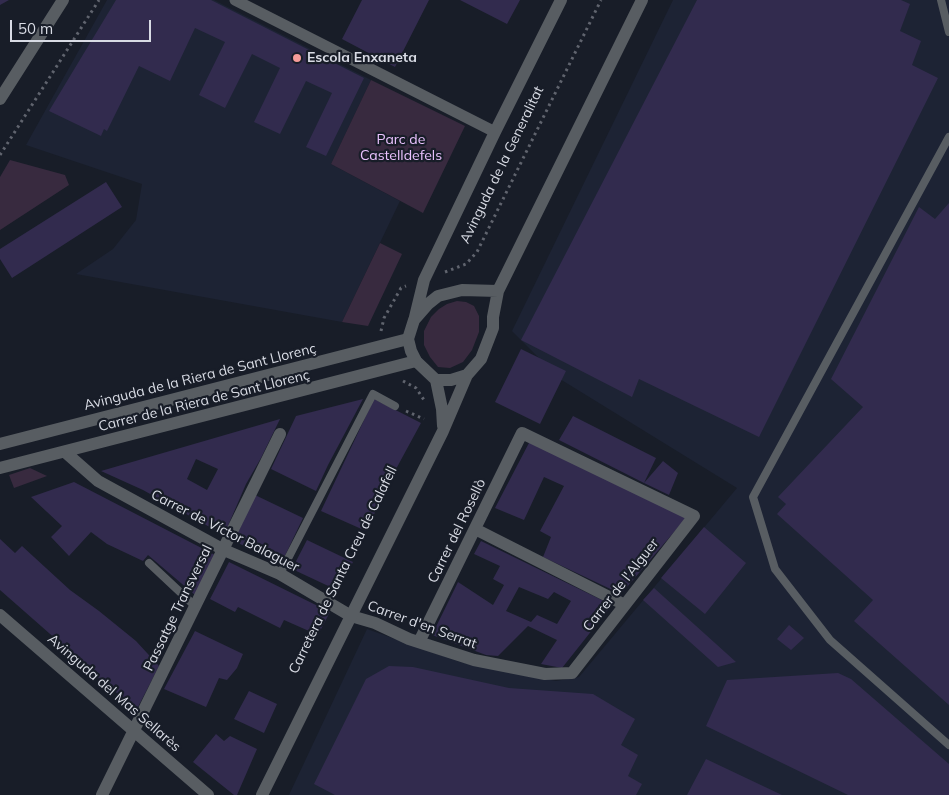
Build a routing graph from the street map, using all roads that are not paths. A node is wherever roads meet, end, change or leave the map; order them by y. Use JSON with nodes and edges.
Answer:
{"nodes":[{"id":1,"x":63,"y":0,"type":"edge"},
{"id":2,"x":235,"y":0,"type":"edge"},
{"id":3,"x":561,"y":0,"type":"edge"},
{"id":4,"x":642,"y":0,"type":"edge"},
{"id":5,"x":941,"y":0,"type":"edge"},
{"id":6,"x":949,"y":32,"type":"edge"},
{"id":7,"x":0,"y":99,"type":"edge"},
{"id":8,"x":495,"y":132,"type":"junction"},
{"id":9,"x":949,"y":137,"type":"edge"},
{"id":10,"x":474,"y":290,"type":"junction"},
{"id":11,"x":498,"y":291,"type":"junction"},
{"id":12,"x":493,"y":317,"type":"junction"},
{"id":13,"x":414,"y":320,"type":"junction"},
{"id":14,"x":408,"y":339,"type":"junction"},
{"id":15,"x":416,"y":361,"type":"junction"},
{"id":16,"x":468,"y":375,"type":"junction"},
{"id":17,"x":436,"y":380,"type":"junction"},
{"id":18,"x":395,"y":406,"type":"road end"},
{"id":19,"x":443,"y":431,"type":"junction"},
{"id":20,"x":522,"y":433,"type":"joint"},
{"id":21,"x":280,"y":434,"type":"dead end"},
{"id":22,"x":0,"y":444,"type":"edge"},
{"id":23,"x":65,"y":452,"type":"junction"},
{"id":24,"x":0,"y":468,"type":"edge"},
{"id":25,"x":475,"y":529,"type":"junction"},
{"id":26,"x":224,"y":550,"type":"junction"},
{"id":27,"x":149,"y":563,"type":"dead end"},
{"id":28,"x":280,"y":574,"type":"junction"},
{"id":29,"x":625,"y":605,"type":"junction"},
{"id":30,"x":196,"y":607,"type":"junction"},
{"id":31,"x":0,"y":615,"type":"edge"},
{"id":32,"x":351,"y":616,"type":"junction"},
{"id":33,"x":419,"y":642,"type":"junction"},
{"id":34,"x":572,"y":673,"type":"joint"},
{"id":35,"x":135,"y":730,"type":"junction"},
{"id":36,"x":949,"y":745,"type":"edge"},
{"id":37,"x":102,"y":795,"type":"edge"},
{"id":38,"x":208,"y":795,"type":"edge"},
{"id":39,"x":262,"y":795,"type":"edge"}],
"edges":[{"from":1,"to":7,"type":"street"},
{"from":2,"to":8,"type":"street"},
{"from":3,"to":8,"type":"street"},
{"from":4,"to":11,"type":"street"},
{"from":5,"to":6,"type":"lane"},
{"from":8,"to":13,"type":"street"},
{"from":9,"to":36,"type":"lane"},
{"from":10,"to":11,"type":"street"},
{"from":10,"to":12,"type":"street"},
{"from":10,"to":13,"type":"street"},
{"from":11,"to":12,"type":"street"},
{"from":12,"to":16,"type":"street"},
{"from":13,"to":14,"type":"street"},
{"from":14,"to":15,"type":"street"},
{"from":14,"to":22,"type":"street","name":"Avinguda de la Riera de Sant Llorenç"},
{"from":15,"to":17,"type":"street"},
{"from":15,"to":23,"type":"street","name":"Carrer de la Riera de Sant Llorenç"},
{"from":16,"to":17,"type":"street"},
{"from":16,"to":19,"type":"street","name":"Carretera de Santa Creu de Calafell"},
{"from":17,"to":19,"type":"street"},
{"from":18,"to":28,"type":"lane"},
{"from":19,"to":32,"type":"street","name":"Carretera de Santa Creu de Calafell"},
{"from":20,"to":25,"type":"street","name":"Carrer del Rosellò"},
{"from":20,"to":29,"type":"street","name":"Carrer de l'Alguer"},
{"from":21,"to":26,"type":"street","name":"Passatge Transversal"},
{"from":23,"to":24,"type":"street","name":"Carrer de la Riera de Sant Llorenç"},
{"from":23,"to":26,"type":"street","name":"Carrer de Víctor Balaguer"},
{"from":25,"to":29,"type":"street"},
{"from":25,"to":33,"type":"street","name":"Carrer del Rosellò"},
{"from":26,"to":28,"type":"street","name":"Carrer de Víctor Balaguer"},
{"from":26,"to":30,"type":"street","name":"Passatge Transversal"},
{"from":27,"to":30,"type":"lane"},
{"from":28,"to":32,"type":"street","name":"Carrer de Víctor Balaguer"},
{"from":29,"to":34,"type":"street","name":"Carrer de l'Alguer"},
{"from":30,"to":35,"type":"street","name":"Passatge Transversal"},
{"from":31,"to":35,"type":"street","name":"Avinguda del Mas Sellarès"},
{"from":32,"to":33,"type":"street","name":"Carrer d'en Serrat"},
{"from":32,"to":39,"type":"street","name":"Carretera de Santa Creu de Calafell"},
{"from":33,"to":34,"type":"street","name":"Carrer d'en Serrat"},
{"from":35,"to":37,"type":"street","name":"Passatge Transversal"},
{"from":35,"to":38,"type":"street","name":"Avinguda del Mas Sellarès"}]}
